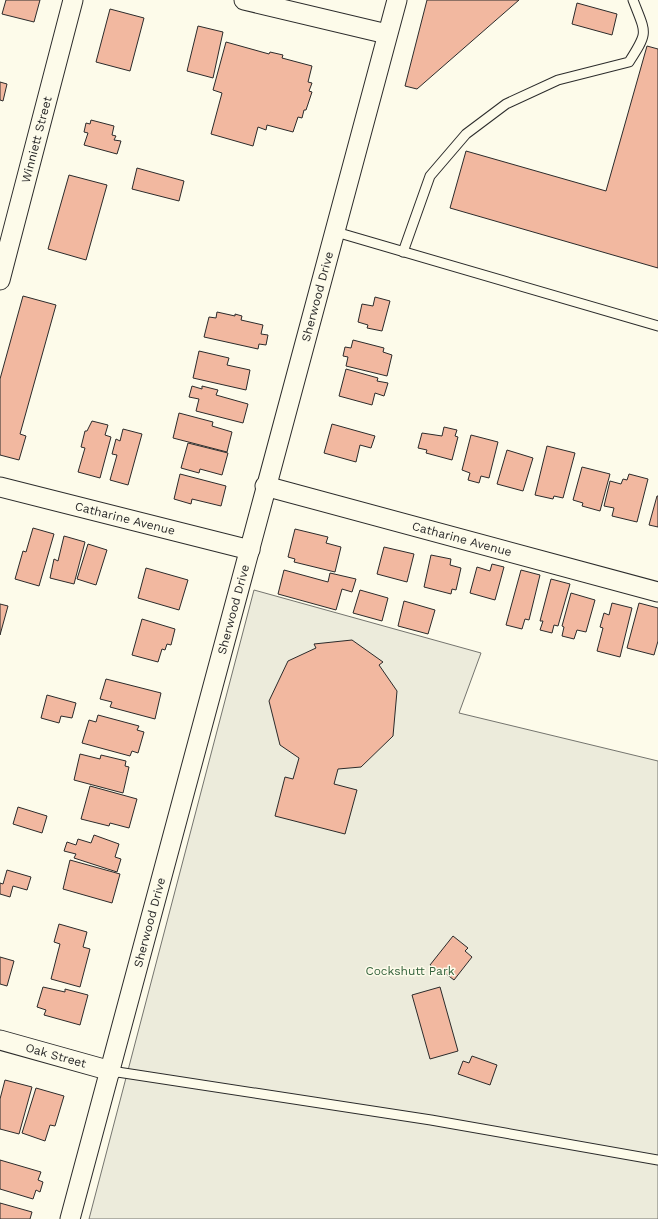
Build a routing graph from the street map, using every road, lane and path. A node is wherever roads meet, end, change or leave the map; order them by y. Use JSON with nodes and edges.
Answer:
{"nodes":[{"id":1,"x":73,"y":0,"type":"edge"},
{"id":2,"x":244,"y":0,"type":"edge"},
{"id":3,"x":397,"y":0,"type":"edge"},
{"id":4,"x":633,"y":0,"type":"edge"},
{"id":5,"x":387,"y":34,"type":"junction"},
{"id":6,"x":336,"y":232,"type":"junction"},
{"id":7,"x":403,"y":252,"type":"junction"},
{"id":8,"x":0,"y":280,"type":"edge"},
{"id":9,"x":658,"y":326,"type":"edge"},
{"id":10,"x":265,"y":486,"type":"junction"},
{"id":11,"x":0,"y":487,"type":"edge"},
{"id":12,"x":250,"y":550,"type":"junction"},
{"id":13,"x":658,"y":592,"type":"edge"},
{"id":14,"x":0,"y":1040,"type":"edge"},
{"id":15,"x":111,"y":1071,"type":"junction"},
{"id":16,"x":658,"y":1160,"type":"edge"},
{"id":17,"x":70,"y":1219,"type":"edge"}],
"edges":[{"from":1,"to":8,"type":"street","name":"Winniett Street"},
{"from":2,"to":5,"type":"street"},
{"from":3,"to":5,"type":"street","name":"Sherwood Drive"},
{"from":4,"to":7,"type":"lane"},
{"from":5,"to":6,"type":"street","name":"Sherwood Drive"},
{"from":6,"to":7,"type":"lane"},
{"from":6,"to":10,"type":"street","name":"Sherwood Drive"},
{"from":7,"to":9,"type":"lane"},
{"from":10,"to":12,"type":"street","name":"Sherwood Drive"},
{"from":10,"to":13,"type":"street","name":"Catharine Avenue"},
{"from":11,"to":12,"type":"street","name":"Catharine Avenue"},
{"from":12,"to":15,"type":"street","name":"Sherwood Drive"},
{"from":14,"to":15,"type":"street","name":"Oak Street"},
{"from":15,"to":16,"type":"lane"},
{"from":15,"to":17,"type":"street","name":"Sherwood Drive"}]}
